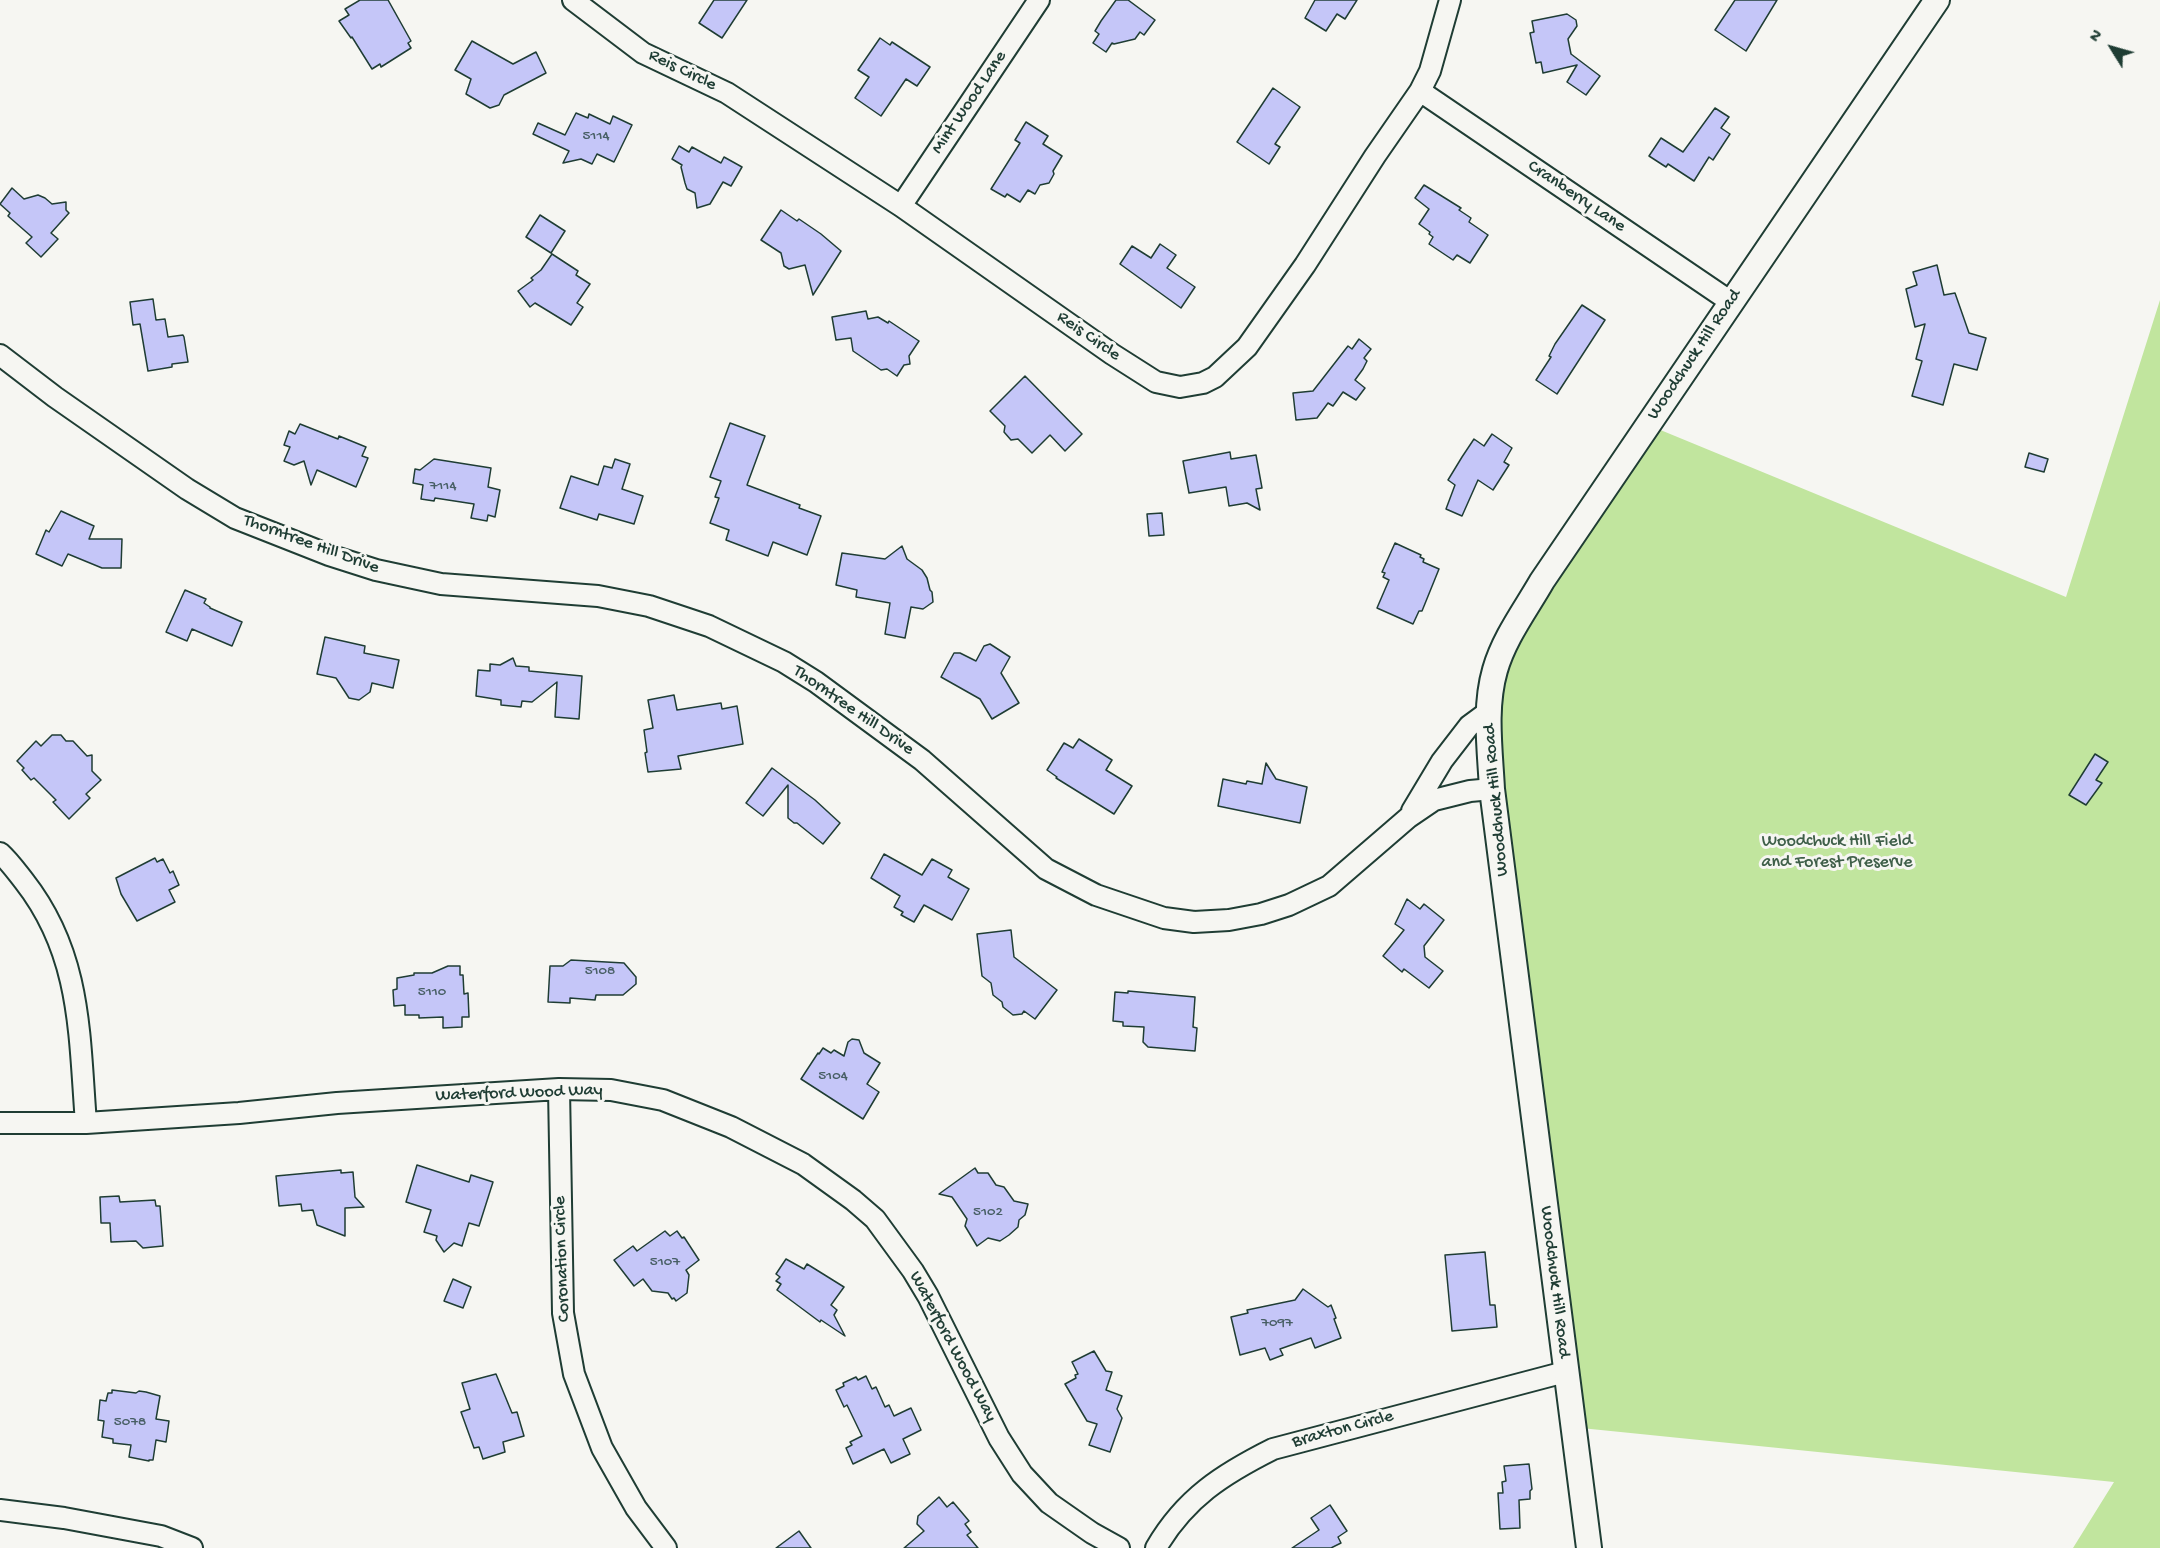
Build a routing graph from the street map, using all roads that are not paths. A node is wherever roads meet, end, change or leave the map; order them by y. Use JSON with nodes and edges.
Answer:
{"nodes":[{"id":1,"x":573,"y":0,"type":"edge"},
{"id":2,"x":1039,"y":0,"type":"edge"},
{"id":3,"x":1450,"y":0,"type":"edge"},
{"id":4,"x":1937,"y":0,"type":"edge"},
{"id":5,"x":598,"y":7,"type":"edge"},
{"id":6,"x":1420,"y":91,"type":"junction"},
{"id":7,"x":901,"y":206,"type":"junction"},
{"id":8,"x":1731,"y":302,"type":"junction"},
{"id":9,"x":0,"y":355,"type":"edge"},
{"id":10,"x":1488,"y":712,"type":"junction"},
{"id":11,"x":1492,"y":789,"type":"junction"},
{"id":12,"x":1408,"y":817,"type":"junction"},
{"id":13,"x":0,"y":853,"type":"edge"},
{"id":14,"x":559,"y":1089,"type":"junction"},
{"id":15,"x":86,"y":1123,"type":"junction"},
{"id":16,"x":0,"y":1124,"type":"edge"},
{"id":17,"x":1565,"y":1372,"type":"junction"},
{"id":18,"x":0,"y":1510,"type":"edge"},
{"id":19,"x":192,"y":1548,"type":"edge"},
{"id":20,"x":666,"y":1548,"type":"edge"},
{"id":21,"x":1119,"y":1548,"type":"edge"},
{"id":22,"x":1156,"y":1548,"type":"edge"},
{"id":23,"x":1589,"y":1548,"type":"edge"}],
"edges":[{"from":1,"to":5,"type":"street","name":"Reis Circle"},
{"from":2,"to":7,"type":"street","name":"Mint Wood Lane"},
{"from":3,"to":6,"type":"street","name":"Reis Circle"},
{"from":4,"to":8,"type":"street","name":"Woodchuck Hill Road"},
{"from":5,"to":7,"type":"street","name":"Reis Circle"},
{"from":6,"to":7,"type":"street","name":"Reis Circle"},
{"from":6,"to":8,"type":"street","name":"Cranberry Lane"},
{"from":8,"to":10,"type":"street","name":"Woodchuck Hill Road"},
{"from":9,"to":12,"type":"street","name":"Thorntree Hill Drive"},
{"from":10,"to":11,"type":"street","name":"Woodchuck Hill Road"},
{"from":10,"to":12,"type":"street","name":"Thorntree Hill Drive"},
{"from":11,"to":12,"type":"street","name":"Thorntree Hill Drive"},
{"from":11,"to":17,"type":"street","name":"Woodchuck Hill Road"},
{"from":13,"to":15,"type":"street"},
{"from":14,"to":15,"type":"street","name":"Waterford Wood Way"},
{"from":14,"to":20,"type":"street","name":"Coronation Circle"},
{"from":14,"to":21,"type":"street","name":"Waterford Wood Way"},
{"from":15,"to":16,"type":"street","name":"Waterford Wood Way"},
{"from":17,"to":22,"type":"street","name":"Braxton Circle"},
{"from":17,"to":23,"type":"street","name":"Woodchuck Hill Road"},
{"from":18,"to":19,"type":"street"}]}
